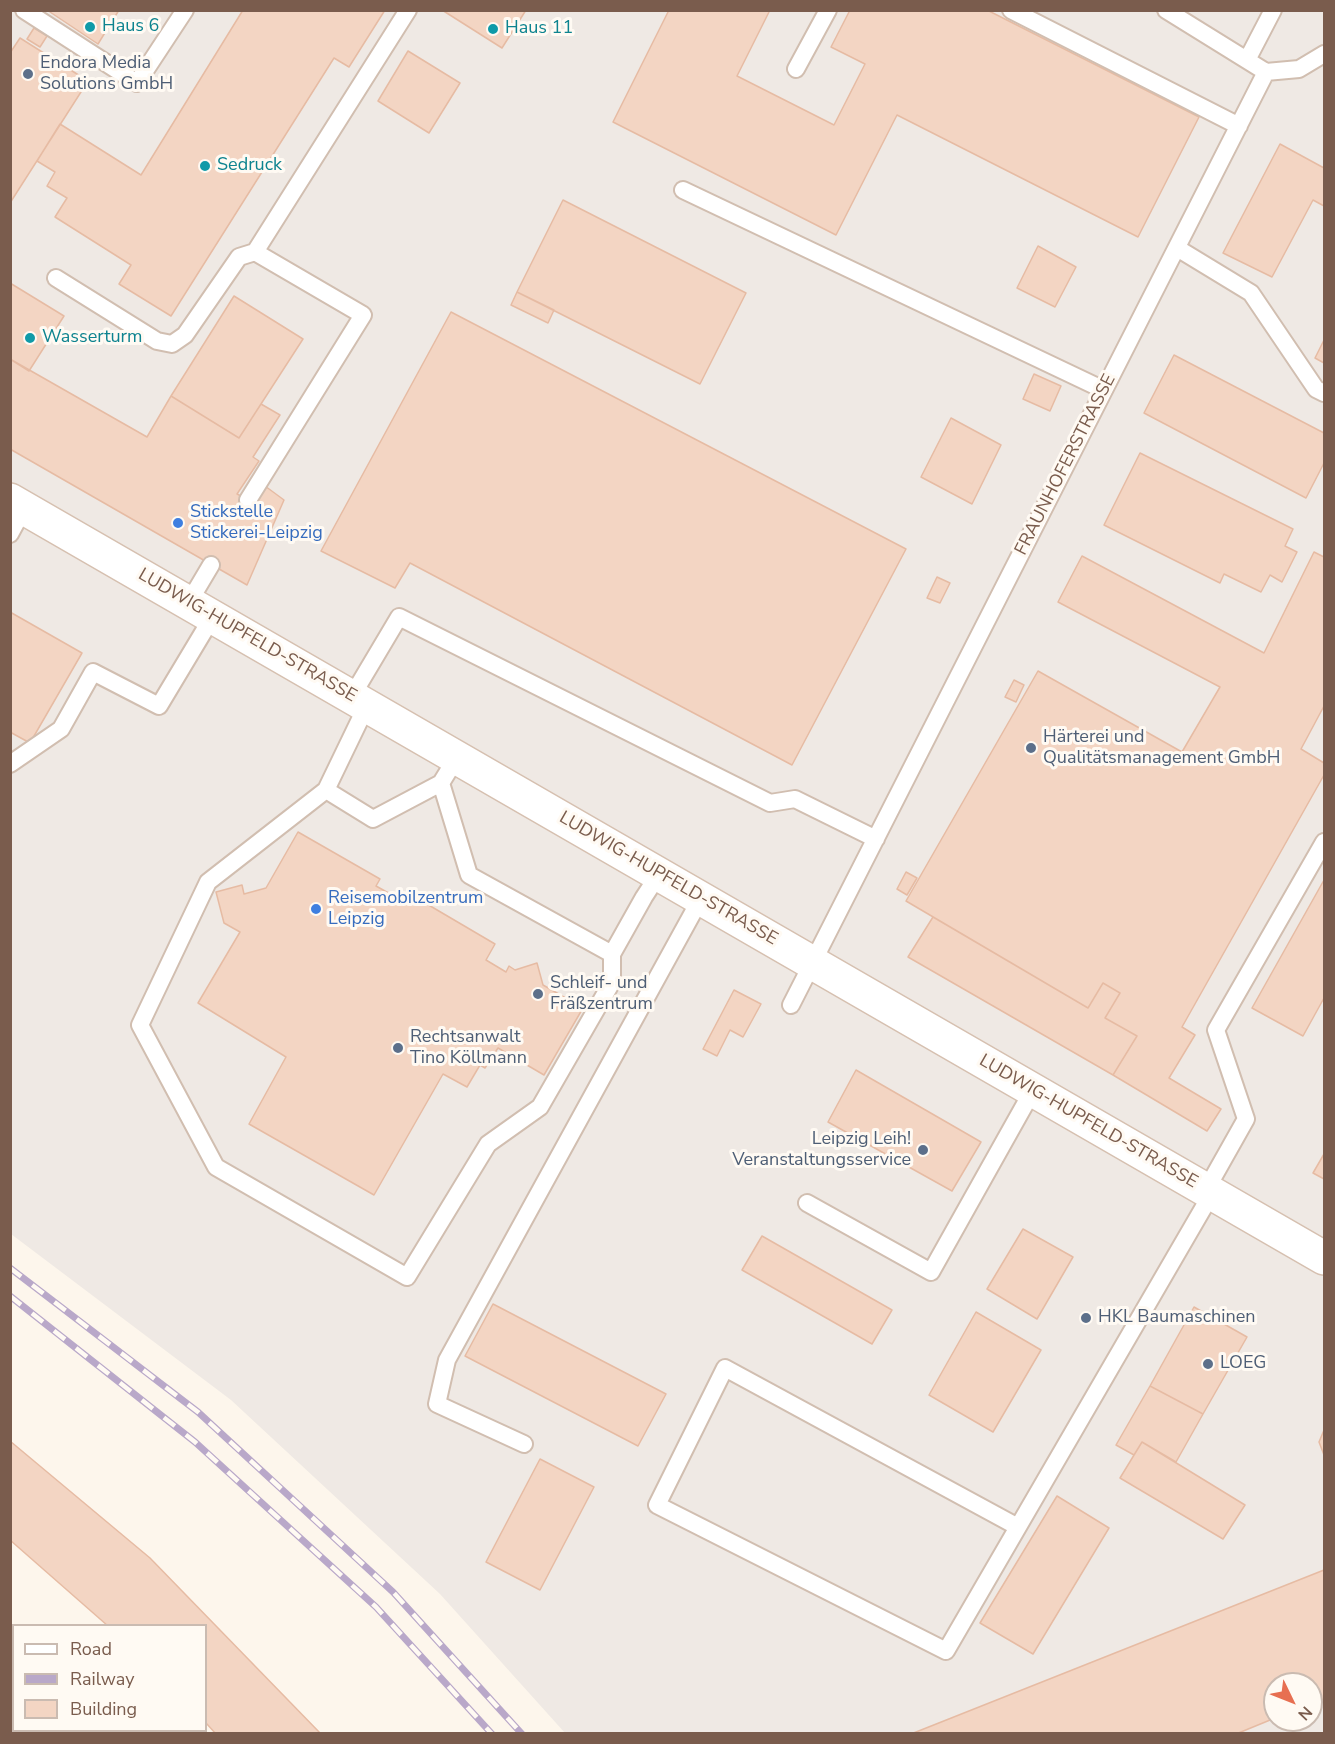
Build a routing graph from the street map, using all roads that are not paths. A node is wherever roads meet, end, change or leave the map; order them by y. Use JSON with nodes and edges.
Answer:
{"nodes":[{"id":1,"x":24,"y":10,"type":"edge"},
{"id":2,"x":185,"y":10,"type":"edge"},
{"id":3,"x":408,"y":10,"type":"edge"},
{"id":4,"x":828,"y":10,"type":"edge"},
{"id":5,"x":1011,"y":10,"type":"edge"},
{"id":6,"x":1166,"y":10,"type":"edge"},
{"id":7,"x":1273,"y":10,"type":"edge"},
{"id":8,"x":1324,"y":54,"type":"edge"},
{"id":9,"x":1247,"y":60,"type":"junction"},
{"id":10,"x":796,"y":69,"type":"dead end"},
{"id":11,"x":1266,"y":72,"type":"junction"},
{"id":12,"x":1239,"y":126,"type":"junction"},
{"id":13,"x":683,"y":190,"type":"dead end"},
{"id":14,"x":1177,"y":248,"type":"junction"},
{"id":15,"x":255,"y":252,"type":"junction"},
{"id":16,"x":56,"y":278,"type":"dead end"},
{"id":17,"x":1104,"y":390,"type":"junction"},
{"id":18,"x":1324,"y":393,"type":"edge"},
{"id":19,"x":248,"y":500,"type":"dead end"},
{"id":20,"x":15,"y":514,"type":"edge"},
{"id":21,"x":211,"y":565,"type":"dead end"},
{"id":22,"x":201,"y":609,"type":"junction"},
{"id":23,"x":68,"y":682,"type":"dead end"},
{"id":24,"x":83,"y":690,"type":"junction"},
{"id":25,"x":359,"y":701,"type":"junction"},
{"id":26,"x":10,"y":764,"type":"edge"},
{"id":27,"x":449,"y":770,"type":"junction"},
{"id":28,"x":326,"y":790,"type":"junction"},
{"id":29,"x":876,"y":839,"type":"junction"},
{"id":30,"x":1324,"y":842,"type":"edge"},
{"id":31,"x":659,"y":874,"type":"junction"},
{"id":32,"x":701,"y":898,"type":"junction"},
{"id":33,"x":612,"y":954,"type":"junction"},
{"id":34,"x":814,"y":964,"type":"junction"},
{"id":35,"x":791,"y":1005,"type":"dead end"},
{"id":36,"x":1033,"y":1090,"type":"junction"},
{"id":37,"x":1209,"y":1192,"type":"junction"},
{"id":38,"x":807,"y":1203,"type":"dead end"},
{"id":39,"x":1324,"y":1258,"type":"edge"},
{"id":40,"x":524,"y":1444,"type":"dead end"},
{"id":41,"x":1018,"y":1527,"type":"junction"}],
"edges":[{"from":1,"to":2,"type":"lane"},
{"from":3,"to":15,"type":"lane"},
{"from":4,"to":10,"type":"lane"},
{"from":5,"to":12,"type":"lane"},
{"from":6,"to":9,"type":"lane"},
{"from":7,"to":9,"type":"lane"},
{"from":8,"to":11,"type":"lane"},
{"from":9,"to":11,"type":"lane"},
{"from":11,"to":12,"type":"lane","name":"FRAUNHOFERSTRASSE"},
{"from":12,"to":14,"type":"lane","name":"FRAUNHOFERSTRASSE"},
{"from":13,"to":17,"type":"lane"},
{"from":14,"to":17,"type":"lane","name":"FRAUNHOFERSTRASSE"},
{"from":14,"to":18,"type":"lane"},
{"from":15,"to":16,"type":"lane"},
{"from":15,"to":19,"type":"lane"},
{"from":17,"to":29,"type":"lane","name":"FRAUNHOFERSTRASSE"},
{"from":20,"to":22,"type":"main road","name":"LUDWIG-HUPFELD-STRASSE"},
{"from":21,"to":22,"type":"lane"},
{"from":22,"to":24,"type":"lane"},
{"from":22,"to":25,"type":"main road","name":"LUDWIG-HUPFELD-STRASSE"},
{"from":23,"to":24,"type":"lane"},
{"from":24,"to":26,"type":"lane"},
{"from":25,"to":27,"type":"main road","name":"LUDWIG-HUPFELD-STRASSE"},
{"from":25,"to":28,"type":"lane"},
{"from":25,"to":29,"type":"lane"},
{"from":27,"to":28,"type":"lane"},
{"from":27,"to":31,"type":"main road","name":"LUDWIG-HUPFELD-STRASSE"},
{"from":27,"to":33,"type":"lane"},
{"from":28,"to":33,"type":"lane"},
{"from":29,"to":34,"type":"lane","name":"FRAUNHOFERSTRASSE"},
{"from":30,"to":37,"type":"lane"},
{"from":31,"to":32,"type":"main road","name":"LUDWIG-HUPFELD-STRASSE"},
{"from":31,"to":33,"type":"lane"},
{"from":32,"to":34,"type":"main road","name":"LUDWIG-HUPFELD-STRASSE"},
{"from":32,"to":40,"type":"lane"},
{"from":34,"to":35,"type":"lane","name":"FRAUNHOFERSTRASSE"},
{"from":34,"to":36,"type":"main road","name":"LUDWIG-HUPFELD-STRASSE"},
{"from":36,"to":37,"type":"main road","name":"LUDWIG-HUPFELD-STRASSE"},
{"from":36,"to":38,"type":"lane"},
{"from":37,"to":39,"type":"main road","name":"LUDWIG-HUPFELD-STRASSE"},
{"from":37,"to":41,"type":"lane"},
{"from":41,"to":41,"type":"lane"}]}
